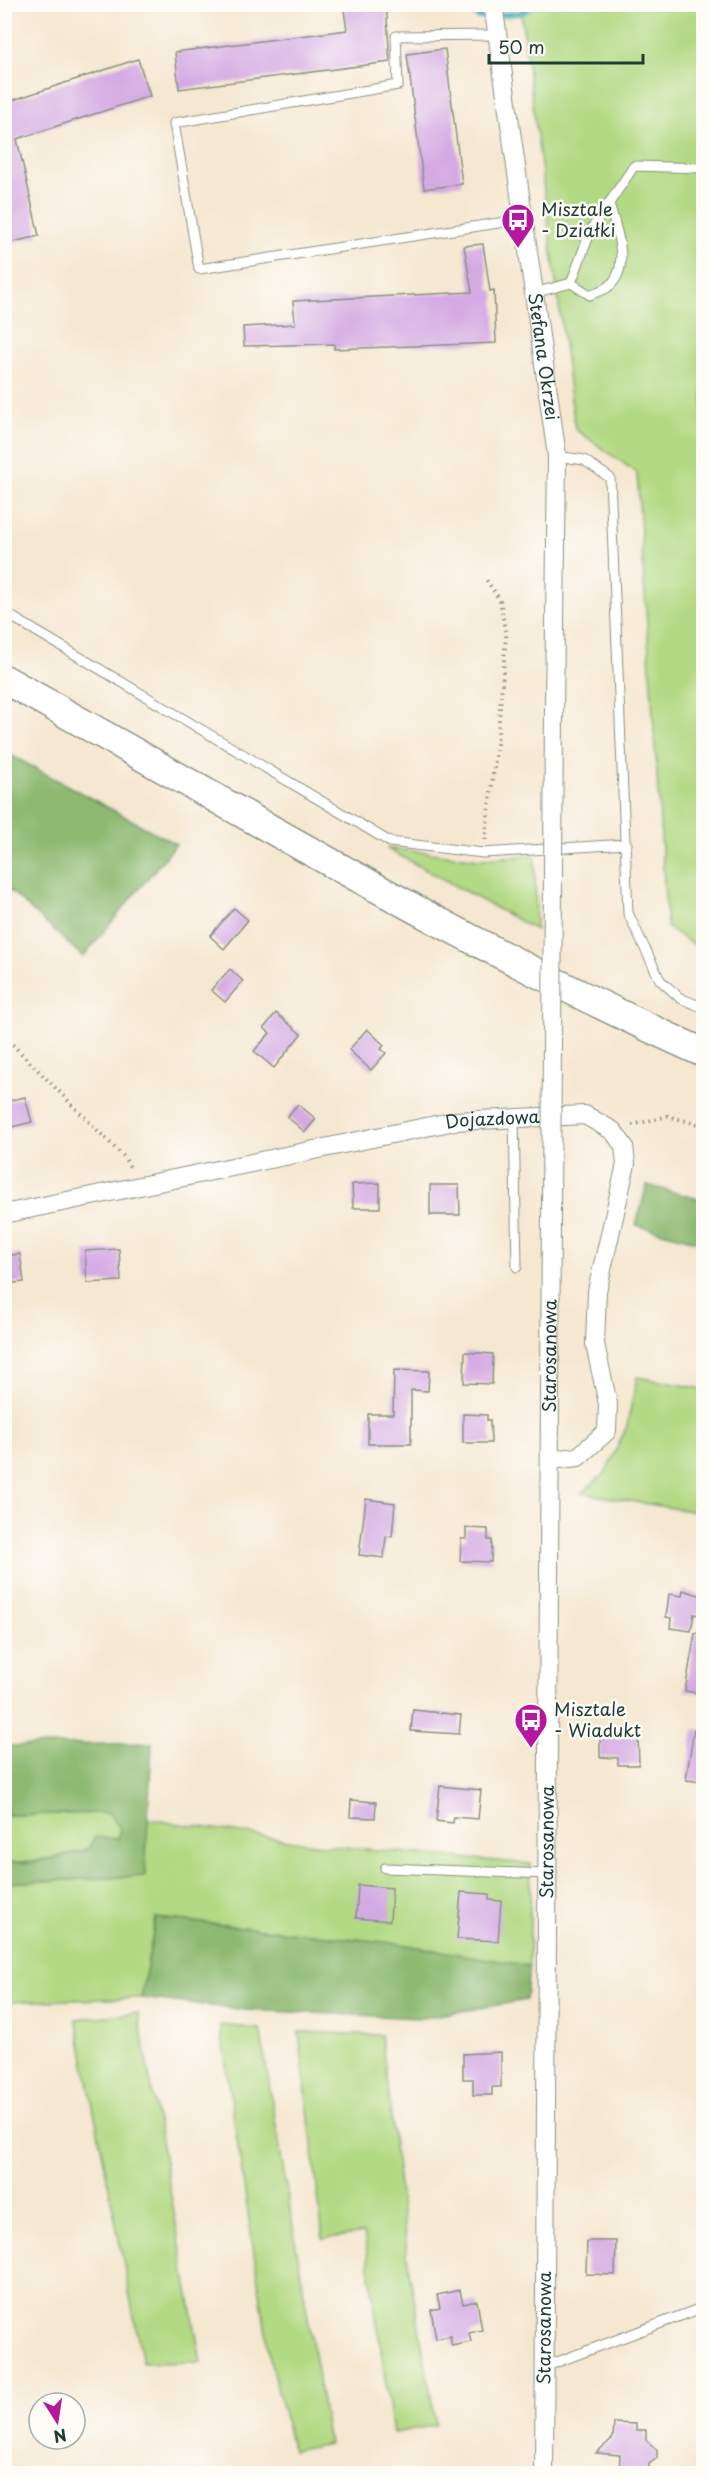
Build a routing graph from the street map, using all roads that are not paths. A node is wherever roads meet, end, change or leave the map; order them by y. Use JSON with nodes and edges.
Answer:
{"nodes":[{"id":1,"x":494,"y":4,"type":"edge"},
{"id":2,"x":497,"y":32,"type":"junction"},
{"id":3,"x":704,"y":168,"type":"edge"},
{"id":4,"x":609,"y":202,"type":"junction"},
{"id":5,"x":524,"y":219,"type":"junction"},
{"id":6,"x":570,"y":283,"type":"junction"},
{"id":7,"x":534,"y":292,"type":"junction"},
{"id":8,"x":557,"y":456,"type":"junction"},
{"id":9,"x":4,"y":612,"type":"edge"},
{"id":10,"x":4,"y":679,"type":"edge"},
{"id":11,"x":554,"y":710,"type":"joint"},
{"id":12,"x":627,"y":844,"type":"junction"},
{"id":13,"x":704,"y":1008,"type":"edge"},
{"id":14,"x":704,"y":1053,"type":"edge"},
{"id":15,"x":514,"y":1117,"type":"junction"},
{"id":16,"x":4,"y":1214,"type":"edge"},
{"id":17,"x":517,"y":1267,"type":"dead end"},
{"id":18,"x":552,"y":1460,"type":"junction"},
{"id":19,"x":385,"y":1868,"type":"dead end"},
{"id":20,"x":547,"y":1874,"type":"junction"},
{"id":21,"x":704,"y":2307,"type":"edge"},
{"id":22,"x":544,"y":2367,"type":"junction"},
{"id":23,"x":544,"y":2474,"type":"edge"}],
"edges":[{"from":1,"to":2,"type":"street","name":"Stefana Okrzei"},
{"from":2,"to":5,"type":"street","name":"Stefana Okrzei"},
{"from":2,"to":5,"type":"lane"},
{"from":3,"to":4,"type":"lane"},
{"from":4,"to":6,"type":"lane"},
{"from":4,"to":6,"type":"lane"},
{"from":5,"to":7,"type":"street","name":"Stefana Okrzei"},
{"from":6,"to":7,"type":"lane"},
{"from":7,"to":8,"type":"street","name":"Stefana Okrzei"},
{"from":8,"to":11,"type":"street","name":"Stefana Okrzei"},
{"from":8,"to":12,"type":"lane"},
{"from":9,"to":12,"type":"lane"},
{"from":10,"to":14,"type":"main road"},
{"from":11,"to":18,"type":"street","name":"Starosanowa","bridge":true},
{"from":12,"to":13,"type":"lane"},
{"from":15,"to":16,"type":"street","name":"Dojazdowa"},
{"from":15,"to":17,"type":"lane"},
{"from":15,"to":18,"type":"street","name":"Dojazdowa"},
{"from":18,"to":20,"type":"street","name":"Starosanowa"},
{"from":19,"to":20,"type":"lane"},
{"from":20,"to":22,"type":"street","name":"Starosanowa"},
{"from":21,"to":22,"type":"lane"},
{"from":22,"to":23,"type":"street","name":"Starosanowa"}]}
